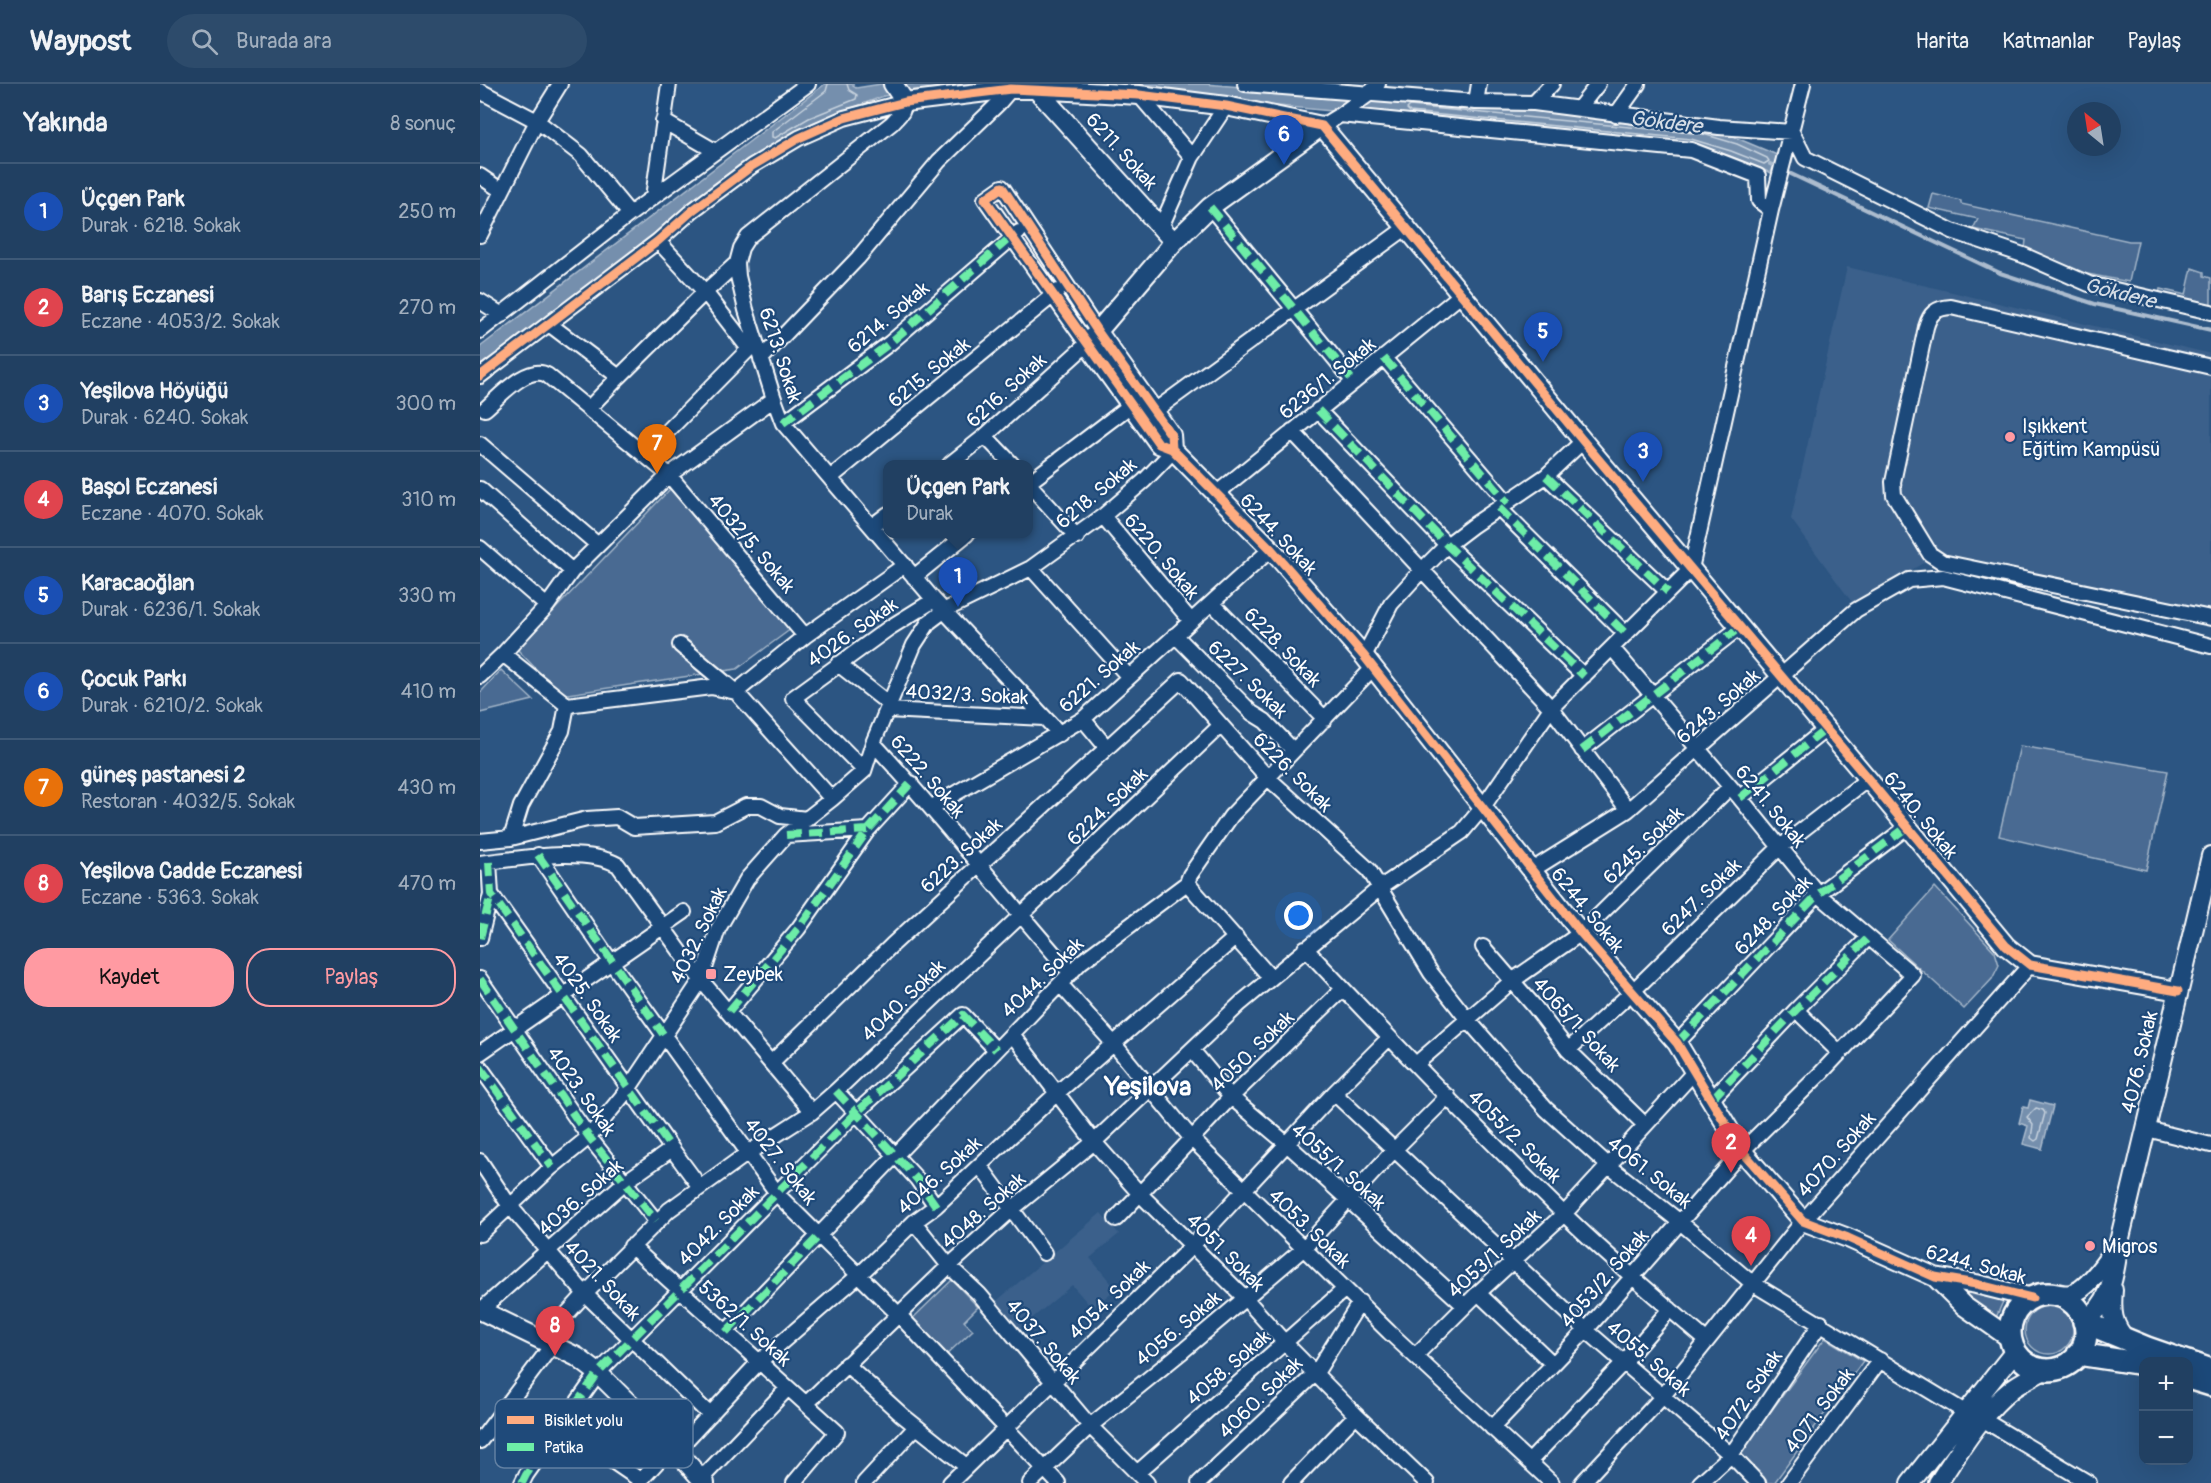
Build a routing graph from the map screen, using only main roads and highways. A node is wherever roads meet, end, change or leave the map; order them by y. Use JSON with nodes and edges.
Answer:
{"nodes":[{"id":1,"x":2085,"y":1322,"type":"junction"},
{"id":2,"x":2078,"y":1354,"type":"junction"},
{"id":3,"x":2173,"y":1357,"type":"edge"},
{"id":4,"x":2139,"y":1363,"type":"edge"},
{"id":5,"x":2193,"y":1364,"type":"edge"},
{"id":6,"x":2211,"y":1370,"type":"edge"},
{"id":7,"x":2193,"y":1380,"type":"edge"},
{"id":8,"x":2211,"y":1385,"type":"edge"}],
"edges":[{"from":1,"to":2,"type":"main road"},
{"from":1,"to":2,"type":"main road"},
{"from":1,"to":3,"type":"main road"},
{"from":2,"to":4,"type":"main road"},
{"from":5,"to":6,"type":"main road"},
{"from":7,"to":8,"type":"main road"}]}
